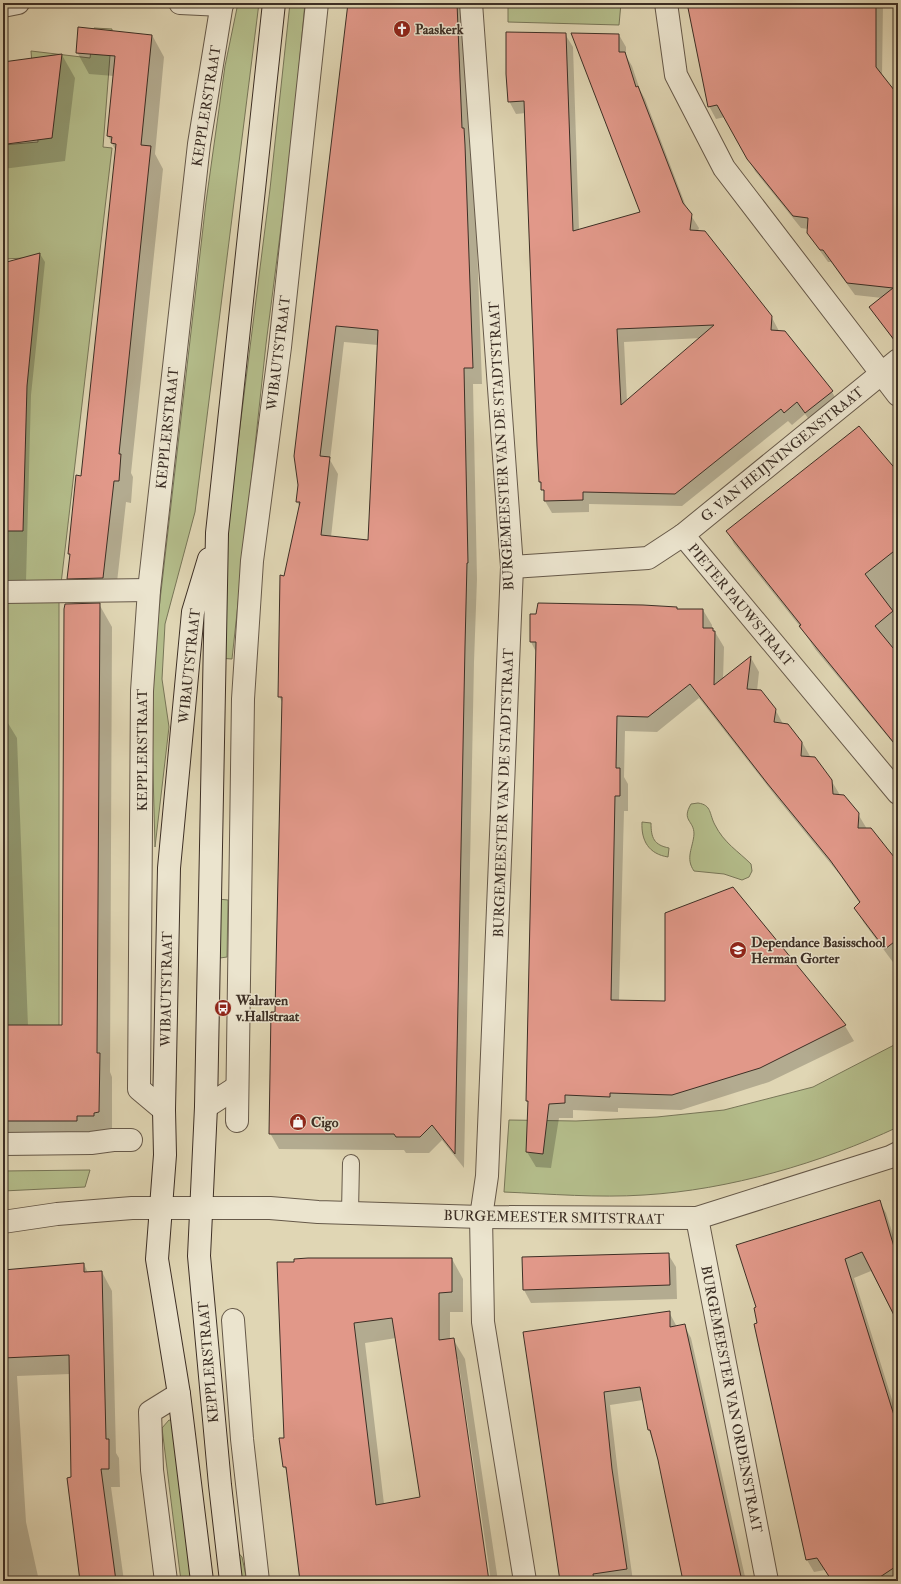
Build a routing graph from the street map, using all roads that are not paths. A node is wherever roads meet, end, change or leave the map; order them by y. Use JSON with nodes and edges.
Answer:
{"nodes":[{"id":1,"x":18,"y":3,"type":"edge"},
{"id":2,"x":180,"y":3,"type":"edge"},
{"id":3,"x":274,"y":3,"type":"edge"},
{"id":4,"x":317,"y":3,"type":"edge"},
{"id":5,"x":471,"y":3,"type":"edge"},
{"id":6,"x":666,"y":3,"type":"edge"},
{"id":7,"x":222,"y":4,"type":"edge"},
{"id":8,"x":3,"y":6,"type":"edge"},
{"id":9,"x":898,"y":360,"type":"edge"},
{"id":10,"x":881,"y":374,"type":"junction"},
{"id":11,"x":898,"y":395,"type":"edge"},
{"id":12,"x":217,"y":533,"type":"junction"},
{"id":13,"x":683,"y":535,"type":"junction"},
{"id":14,"x":512,"y":567,"type":"junction"},
{"id":15,"x":149,"y":590,"type":"junction"},
{"id":16,"x":3,"y":592,"type":"edge"},
{"id":17,"x":898,"y":793,"type":"edge"},
{"id":18,"x":142,"y":855,"type":"junction"},
{"id":19,"x":169,"y":868,"type":"junction"},
{"id":20,"x":237,"y":1087,"type":"junction"},
{"id":21,"x":206,"y":1107,"type":"junction"},
{"id":22,"x":164,"y":1110,"type":"junction"},
{"id":23,"x":237,"y":1122,"type":"dead end"},
{"id":24,"x":131,"y":1140,"type":"dead end"},
{"id":25,"x":3,"y":1144,"type":"edge"},
{"id":26,"x":895,"y":1159,"type":"edge"},
{"id":27,"x":351,"y":1163,"type":"dead end"},
{"id":28,"x":160,"y":1208,"type":"junction"},
{"id":29,"x":200,"y":1208,"type":"junction"},
{"id":30,"x":350,"y":1212,"type":"junction"},
{"id":31,"x":481,"y":1217,"type":"junction"},
{"id":32,"x":697,"y":1218,"type":"junction"},
{"id":33,"x":3,"y":1222,"type":"edge"},
{"id":34,"x":233,"y":1320,"type":"dead end"},
{"id":35,"x":179,"y":1394,"type":"junction"},
{"id":36,"x":224,"y":1516,"type":"junction"},
{"id":37,"x":253,"y":1544,"type":"junction"},
{"id":38,"x":166,"y":1581,"type":"edge"},
{"id":39,"x":202,"y":1581,"type":"edge"},
{"id":40,"x":231,"y":1581,"type":"edge"},
{"id":41,"x":258,"y":1581,"type":"edge"},
{"id":42,"x":525,"y":1581,"type":"edge"},
{"id":43,"x":767,"y":1581,"type":"edge"}],
"edges":[{"from":1,"to":8,"type":"street"},
{"from":2,"to":7,"type":"street"},
{"from":3,"to":12,"type":"street"},
{"from":4,"to":20,"type":"street","name":"WIBAUTSTRAAT"},
{"from":5,"to":14,"type":"street","name":"BURGEMEESTER VAN DE STADTSTRAAT"},
{"from":6,"to":10,"type":"street"},
{"from":7,"to":15,"type":"street","name":"KEPPLERSTRAAT"},
{"from":9,"to":10,"type":"street","name":"G. VAN HEIJNINGENSTRAAT"},
{"from":10,"to":11,"type":"street"},
{"from":10,"to":13,"type":"street","name":"G. VAN HEIJNINGENSTRAAT"},
{"from":12,"to":19,"type":"street","name":"WIBAUTSTRAAT"},
{"from":12,"to":21,"type":"street","name":"WIBAUTSTRAAT"},
{"from":13,"to":14,"type":"street","name":"PIETER PAUWSTRAAT"},
{"from":13,"to":17,"type":"street","name":"PIETER PAUWSTRAAT"},
{"from":14,"to":31,"type":"street","name":"BURGEMEESTER VAN DE STADTSTRAAT"},
{"from":15,"to":16,"type":"street"},
{"from":15,"to":18,"type":"street","name":"KEPPLERSTRAAT"},
{"from":18,"to":19,"type":"street"},
{"from":18,"to":22,"type":"street","name":"KEPPLERSTRAAT"},
{"from":19,"to":22,"type":"street","name":"WIBAUTSTRAAT"},
{"from":20,"to":21,"type":"street"},
{"from":20,"to":23,"type":"street","name":"WIBAUTSTRAAT"},
{"from":21,"to":29,"type":"street","name":"WIBAUTSTRAAT"},
{"from":22,"to":28,"type":"street","name":"WIBAUTSTRAAT"},
{"from":24,"to":25,"type":"street"},
{"from":26,"to":32,"type":"street","name":"BURGEMEESTER SMITSTRAAT"},
{"from":27,"to":30,"type":"lane"},
{"from":28,"to":29,"type":"street","name":"BURGEMEESTER SMITSTRAAT"},
{"from":28,"to":33,"type":"street","name":"BURGEMEESTER SMITSTRAAT"},
{"from":28,"to":35,"type":"street"},
{"from":29,"to":30,"type":"street","name":"BURGEMEESTER SMITSTRAAT"},
{"from":29,"to":36,"type":"street","name":"KEPPLERSTRAAT"},
{"from":30,"to":31,"type":"street","name":"BURGEMEESTER SMITSTRAAT"},
{"from":31,"to":32,"type":"street","name":"BURGEMEESTER SMITSTRAAT"},
{"from":31,"to":42,"type":"street","name":"BURGEMEESTER VAN DE STADTSTRAAT"},
{"from":32,"to":43,"type":"street","name":"BURGEMEESTER VAN ORDENSTRAAT"},
{"from":34,"to":37,"type":"street","name":"KEPPLERSTRAAT"},
{"from":35,"to":38,"type":"street"},
{"from":35,"to":39,"type":"street"},
{"from":36,"to":37,"type":"street"},
{"from":36,"to":40,"type":"street","name":"KEPPLERSTRAAT"},
{"from":37,"to":41,"type":"street","name":"KEPPLERSTRAAT"}]}
